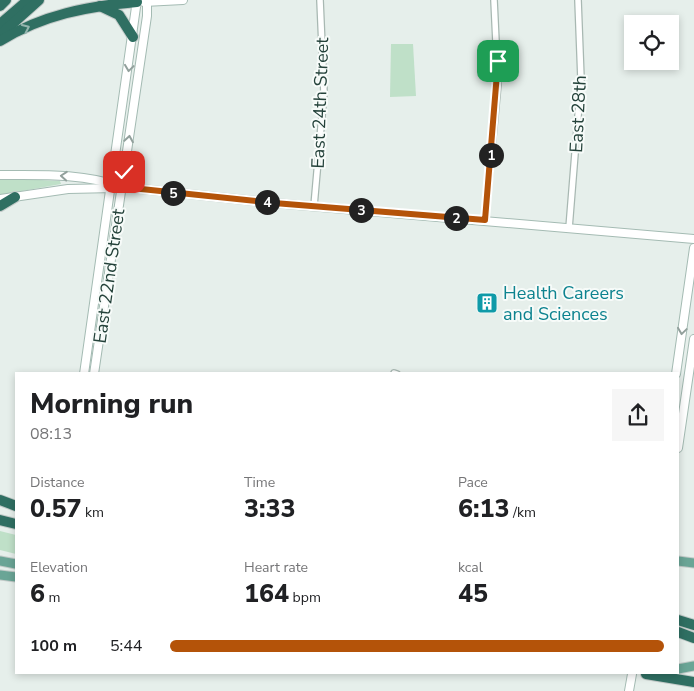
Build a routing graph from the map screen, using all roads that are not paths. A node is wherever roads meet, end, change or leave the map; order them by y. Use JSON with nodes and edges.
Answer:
{"nodes":[{"id":1,"x":6,"y":0,"type":"edge"},
{"id":2,"x":28,"y":0,"type":"edge"},
{"id":3,"x":39,"y":0,"type":"edge"},
{"id":4,"x":183,"y":0,"type":"edge"},
{"id":5,"x":320,"y":0,"type":"edge"},
{"id":6,"x":494,"y":0,"type":"edge"},
{"id":7,"x":578,"y":0,"type":"edge"},
{"id":8,"x":142,"y":1,"type":"edge"},
{"id":9,"x":0,"y":5,"type":"edge"},
{"id":10,"x":100,"y":6,"type":"junction"},
{"id":11,"x":0,"y":24,"type":"edge"},
{"id":12,"x":0,"y":35,"type":"edge"},
{"id":13,"x":133,"y":37,"type":"junction"},
{"id":14,"x":0,"y":41,"type":"edge"},
{"id":15,"x":0,"y":175,"type":"edge"},
{"id":16,"x":112,"y":186,"type":"junction"},
{"id":17,"x":122,"y":187,"type":"junction"},
{"id":18,"x":15,"y":197,"type":"junction"},
{"id":19,"x":0,"y":199,"type":"edge"},
{"id":20,"x":0,"y":206,"type":"edge"},
{"id":21,"x":314,"y":206,"type":"junction"},
{"id":22,"x":485,"y":220,"type":"junction"},
{"id":23,"x":569,"y":228,"type":"junction"},
{"id":24,"x":694,"y":239,"type":"edge"},
{"id":25,"x":694,"y":248,"type":"edge"},
{"id":26,"x":694,"y":339,"type":"edge"},
{"id":27,"x":84,"y":372,"type":"edge"},
{"id":28,"x":94,"y":372,"type":"edge"},
{"id":29,"x":676,"y":372,"type":"edge"},
{"id":30,"x":679,"y":441,"type":"edge"},
{"id":31,"x":0,"y":500,"type":"edge"},
{"id":32,"x":15,"y":506,"type":"edge"},
{"id":33,"x":0,"y":508,"type":"edge"},
{"id":34,"x":15,"y":512,"type":"edge"},
{"id":35,"x":0,"y":520,"type":"edge"},
{"id":36,"x":15,"y":524,"type":"edge"},
{"id":37,"x":0,"y":561,"type":"edge"},
{"id":38,"x":679,"y":561,"type":"edge"},
{"id":39,"x":694,"y":563,"type":"edge"},
{"id":40,"x":15,"y":564,"type":"edge"},
{"id":41,"x":0,"y":575,"type":"edge"},
{"id":42,"x":15,"y":577,"type":"edge"},
{"id":43,"x":679,"y":620,"type":"edge"},
{"id":44,"x":694,"y":626,"type":"edge"},
{"id":45,"x":679,"y":632,"type":"edge"},
{"id":46,"x":694,"y":638,"type":"edge"},
{"id":47,"x":694,"y":666,"type":"edge"},
{"id":48,"x":679,"y":669,"type":"edge"},
{"id":49,"x":632,"y":674,"type":"edge"},
{"id":50,"x":646,"y":674,"type":"edge"},
{"id":51,"x":694,"y":682,"type":"edge"},
{"id":52,"x":629,"y":691,"type":"edge"}],
"edges":[{"from":1,"to":9,"type":"highway"},
{"from":2,"to":11,"type":"highway"},
{"from":3,"to":12,"type":"highway"},
{"from":4,"to":8,"type":"street"},
{"from":5,"to":21,"type":"street","name":"East 24th Street"},
{"from":6,"to":22,"type":"street"},
{"from":7,"to":23,"type":"street","name":"East 28th"},
{"from":8,"to":10,"type":"highway"},
{"from":8,"to":13,"type":"street","name":"East 22nd Street"},
{"from":17,"to":8,"type":"street","name":"East 22nd Street","one_way":true},
{"from":10,"to":13,"type":"highway"},
{"from":14,"to":10,"type":"highway","one_way":true},
{"from":13,"to":16,"type":"street","name":"East 22nd Street","one_way":true},
{"from":16,"to":15,"type":"street","one_way":true},
{"from":16,"to":17,"type":"street"},
{"from":16,"to":18,"type":"street"},
{"from":16,"to":27,"type":"street","name":"East 22nd Street"},
{"from":17,"to":21,"type":"street"},
{"from":17,"to":28,"type":"street","name":"East 22nd Street"},
{"from":18,"to":19,"type":"street"},
{"from":18,"to":20,"type":"highway"},
{"from":21,"to":22,"type":"street"},
{"from":22,"to":23,"type":"street"},
{"from":23,"to":24,"type":"street"},
{"from":25,"to":29,"type":"street","one_way":true},
{"from":26,"to":30,"type":"street"},
{"from":31,"to":32,"type":"highway"},
{"from":33,"to":34,"type":"highway"},
{"from":35,"to":36,"type":"highway"},
{"from":37,"to":40,"type":"main road"},
{"from":38,"to":39,"type":"main road"},
{"from":41,"to":42,"type":"main road"},
{"from":43,"to":44,"type":"highway"},
{"from":45,"to":46,"type":"highway"},
{"from":47,"to":48,"type":"main road"},
{"from":49,"to":52,"type":"street"},
{"from":50,"to":51,"type":"highway"}]}
